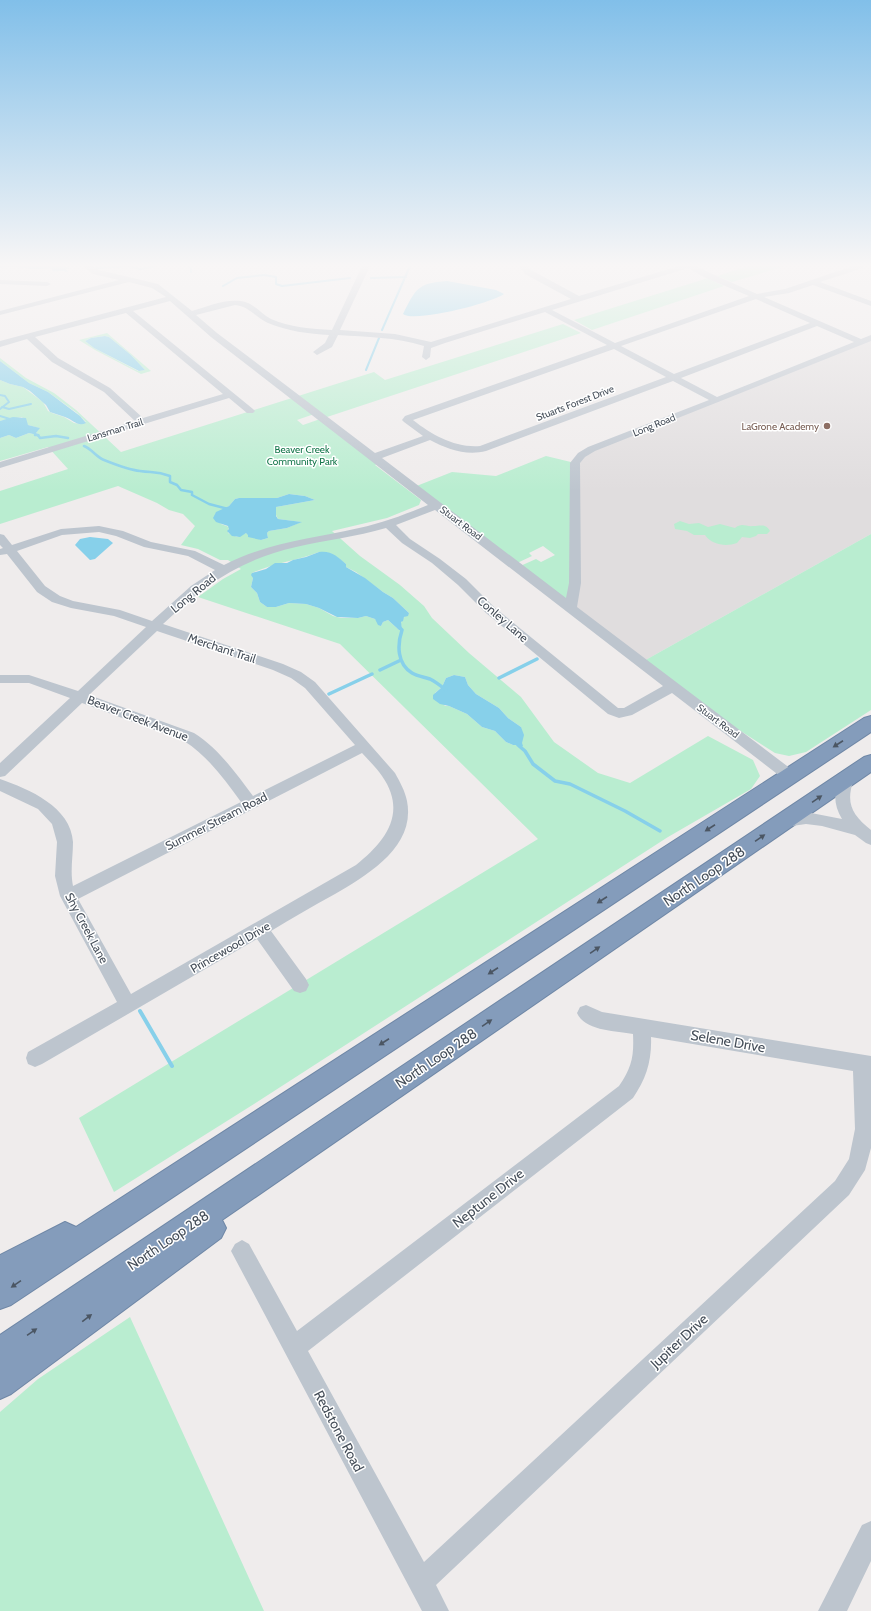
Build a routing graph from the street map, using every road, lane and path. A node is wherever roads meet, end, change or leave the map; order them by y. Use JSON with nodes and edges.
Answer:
{"nodes":[{"id":1,"x":10,"y":341,"type":"edge"},
{"id":2,"x":34,"y":341,"type":"edge"},
{"id":3,"x":165,"y":341,"type":"edge"},
{"id":4,"x":222,"y":341,"type":"edge"},
{"id":5,"x":332,"y":341,"type":"edge"},
{"id":6,"x":419,"y":341,"type":"edge"},
{"id":7,"x":442,"y":341,"type":"edge"},
{"id":8,"x":605,"y":341,"type":"edge"},
{"id":9,"x":628,"y":341,"type":"edge"},
{"id":10,"x":769,"y":341,"type":"edge"},
{"id":11,"x":861,"y":342,"type":"edge"},
{"id":12,"x":0,"y":344,"type":"edge"},
{"id":13,"x":430,"y":345,"type":"junction"},
{"id":14,"x":614,"y":346,"type":"junction"},
{"id":15,"x":317,"y":352,"type":"dead end"},
{"id":16,"x":426,"y":357,"type":"dead end"},
{"id":17,"x":673,"y":377,"type":"junction"},
{"id":18,"x":230,"y":395,"type":"junction"},
{"id":19,"x":716,"y":400,"type":"junction"},
{"id":20,"x":250,"y":411,"type":"dead end"},
{"id":21,"x":142,"y":422,"type":"junction"},
{"id":22,"x":430,"y":437,"type":"junction"},
{"id":23,"x":375,"y":457,"type":"junction"},
{"id":24,"x":0,"y":465,"type":"edge"},
{"id":25,"x":438,"y":505,"type":"junction"},
{"id":26,"x":388,"y":524,"type":"junction"},
{"id":27,"x":0,"y":537,"type":"edge"},
{"id":28,"x":5,"y":550,"type":"edge"},
{"id":29,"x":223,"y":570,"type":"junction"},
{"id":30,"x":571,"y":607,"type":"junction"},
{"id":31,"x":154,"y":626,"type":"junction"},
{"id":32,"x":0,"y":679,"type":"edge"},
{"id":33,"x":672,"y":686,"type":"junction"},
{"id":34,"x":80,"y":696,"type":"junction"},
{"id":35,"x":871,"y":723,"type":"edge"},
{"id":36,"x":364,"y":746,"type":"junction"},
{"id":37,"x":871,"y":762,"type":"edge"},
{"id":38,"x":0,"y":772,"type":"edge"},
{"id":39,"x":790,"y":776,"type":"junction"},
{"id":40,"x":847,"y":779,"type":"junction"},
{"id":41,"x":0,"y":784,"type":"edge"},
{"id":42,"x":250,"y":803,"type":"junction"},
{"id":43,"x":401,"y":814,"type":"joint"},
{"id":44,"x":785,"y":821,"type":"junction"},
{"id":45,"x":865,"y":835,"type":"edge"},
{"id":46,"x":68,"y":896,"type":"junction"},
{"id":47,"x":260,"y":930,"type":"junction"},
{"id":48,"x":300,"y":985,"type":"dead end"},
{"id":49,"x":128,"y":1005,"type":"junction"},
{"id":50,"x":586,"y":1013,"type":"dead end"},
{"id":51,"x":642,"y":1026,"type":"junction"},
{"id":52,"x":35,"y":1058,"type":"dead end"},
{"id":53,"x":866,"y":1064,"type":"edge"},
{"id":54,"x":391,"y":1088,"type":"junction"},
{"id":55,"x":224,"y":1148,"type":"junction"},
{"id":56,"x":242,"y":1251,"type":"dead end"},
{"id":57,"x":0,"y":1272,"type":"edge"},
{"id":58,"x":0,"y":1294,"type":"edge"},
{"id":59,"x":294,"y":1348,"type":"junction"},
{"id":60,"x":0,"y":1354,"type":"edge"},
{"id":61,"x":0,"y":1383,"type":"edge"},
{"id":62,"x":871,"y":1534,"type":"edge"},
{"id":63,"x":421,"y":1582,"type":"junction"},
{"id":64,"x":436,"y":1611,"type":"edge"},
{"id":65,"x":831,"y":1611,"type":"edge"}],
"edges":[{"from":1,"to":12,"type":"street"},
{"from":2,"to":21,"type":"street"},
{"from":3,"to":18,"type":"street"},
{"from":4,"to":23,"type":"street","name":"Stuart Road"},
{"from":5,"to":15,"type":"street"},
{"from":6,"to":13,"type":"street"},
{"from":7,"to":13,"type":"street"},
{"from":8,"to":14,"type":"street"},
{"from":9,"to":14,"type":"street"},
{"from":10,"to":17,"type":"street","name":"Stuarts Forest Drive"},
{"from":11,"to":19,"type":"street","name":"Long Road"},
{"from":13,"to":16,"type":"street"},
{"from":14,"to":17,"type":"street"},
{"from":14,"to":22,"type":"street"},
{"from":17,"to":19,"type":"street"},
{"from":17,"to":22,"type":"street","name":"Stuarts Forest Drive"},
{"from":18,"to":20,"type":"street"},
{"from":18,"to":21,"type":"street","name":"Lansman Trail"},
{"from":19,"to":30,"type":"street","name":"Long Road"},
{"from":21,"to":24,"type":"street","name":"Lansman Trail"},
{"from":22,"to":23,"type":"street"},
{"from":23,"to":25,"type":"street","name":"Stuart Road"},
{"from":25,"to":26,"type":"street","name":"Long Road"},
{"from":25,"to":30,"type":"street","name":"Stuart Road"},
{"from":26,"to":29,"type":"street","name":"Long Road"},
{"from":26,"to":33,"type":"street","name":"Conley Lane"},
{"from":27,"to":28,"type":"street","name":"Merchant Trail"},
{"from":28,"to":29,"type":"street"},
{"from":28,"to":31,"type":"street","name":"Merchant Trail"},
{"from":29,"to":31,"type":"street","name":"Long Road"},
{"from":30,"to":33,"type":"street","name":"Stuart Road"},
{"from":31,"to":34,"type":"street","name":"Long Road"},
{"from":31,"to":36,"type":"street","name":"Merchant Trail"},
{"from":32,"to":34,"type":"street","name":"Beaver Creek Avenue"},
{"from":33,"to":39,"type":"street","name":"Stuart Road"},
{"from":34,"to":38,"type":"street","name":"Long Road"},
{"from":34,"to":42,"type":"street","name":"Beaver Creek Avenue"},
{"from":35,"to":39,"type":"highway","one_way":true},
{"from":36,"to":42,"type":"street","name":"Summer Stream Road"},
{"from":36,"to":43,"type":"street","name":"Merchant Trail"},
{"from":37,"to":40,"type":"highway","name":"North Loop 288"},
{"from":39,"to":55,"type":"highway","one_way":true},
{"from":44,"to":40,"type":"highway","name":"North Loop 288","one_way":true},
{"from":40,"to":45,"type":"street"},
{"from":41,"to":46,"type":"street","name":"Shy Creek Lane"},
{"from":42,"to":46,"type":"street","name":"Summer Stream Road"},
{"from":43,"to":47,"type":"street","name":"Princewood Drive"},
{"from":44,"to":45,"type":"street"},
{"from":54,"to":44,"type":"highway","name":"North Loop 288","one_way":true},
{"from":46,"to":49,"type":"street","name":"Shy Creek Lane"},
{"from":47,"to":48,"type":"street"},
{"from":47,"to":49,"type":"street","name":"Princewood Drive"},
{"from":49,"to":52,"type":"street","name":"Princewood Drive"},
{"from":50,"to":51,"type":"street","name":"Selene Drive"},
{"from":51,"to":53,"type":"street","name":"Selene Drive"},
{"from":51,"to":59,"type":"street","name":"Neptune Drive"},
{"from":53,"to":63,"type":"street","name":"Jupiter Drive"},
{"from":60,"to":54,"type":"highway","name":"North Loop 288","one_way":true},
{"from":61,"to":54,"type":"highway","one_way":true},
{"from":55,"to":57,"type":"highway"},
{"from":55,"to":58,"type":"highway","one_way":true},
{"from":56,"to":59,"type":"street","name":"Redstone Road"},
{"from":59,"to":63,"type":"street","name":"Redstone Road"},
{"from":62,"to":65,"type":"street"},
{"from":63,"to":64,"type":"street","name":"Redstone Road"}]}
